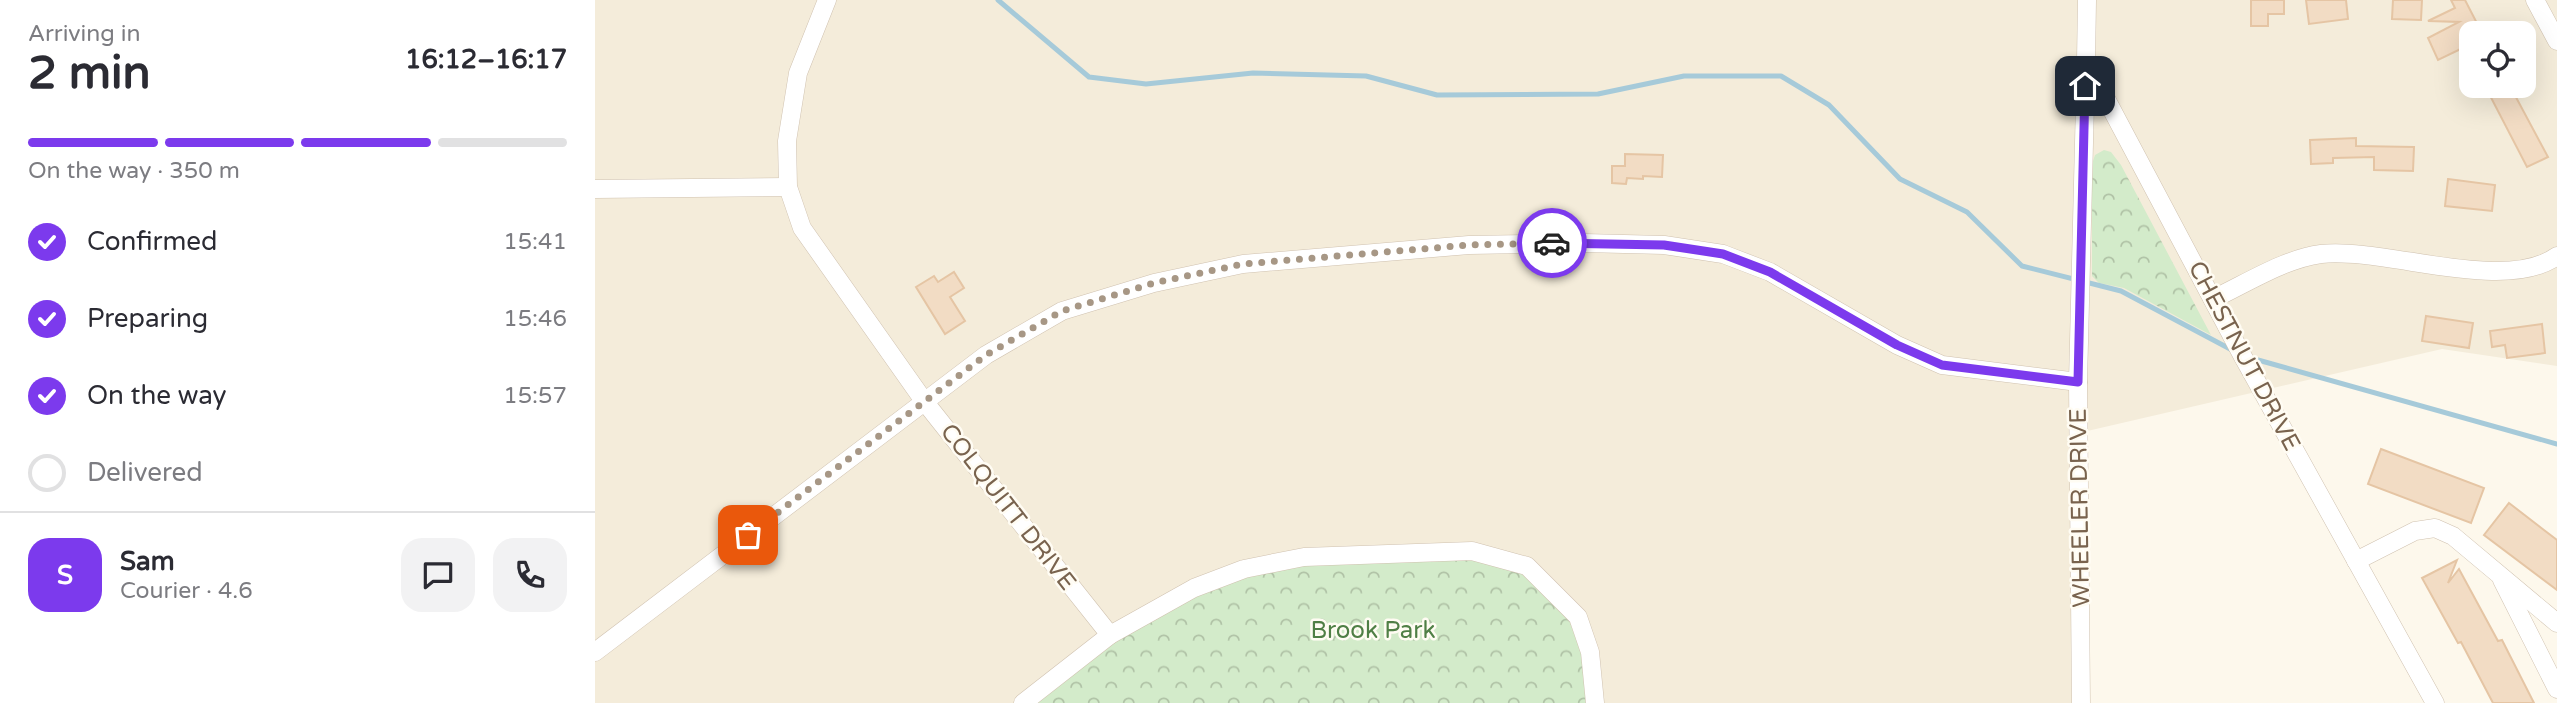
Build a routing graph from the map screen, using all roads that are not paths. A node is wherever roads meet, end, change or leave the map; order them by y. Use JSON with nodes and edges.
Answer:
{"nodes":[{"id":1,"x":827,"y":0,"type":"edge"},
{"id":2,"x":2087,"y":0,"type":"edge"},
{"id":3,"x":2535,"y":0,"type":"edge"},
{"id":4,"x":2557,"y":41,"type":"edge"},
{"id":5,"x":2086,"y":61,"type":"junction"},
{"id":6,"x":787,"y":187,"type":"junction"},
{"id":7,"x":595,"y":189,"type":"edge"},
{"id":8,"x":2557,"y":256,"type":"edge"},
{"id":9,"x":2213,"y":299,"type":"junction"},
{"id":10,"x":2078,"y":382,"type":"junction"},
{"id":11,"x":924,"y":401,"type":"junction"},
{"id":12,"x":2356,"y":561,"type":"junction"},
{"id":13,"x":2497,"y":570,"type":"junction"},
{"id":14,"x":2557,"y":622,"type":"edge"},
{"id":15,"x":1110,"y":635,"type":"junction"},
{"id":16,"x":595,"y":652,"type":"edge"},
{"id":17,"x":2557,"y":689,"type":"edge"},
{"id":18,"x":1023,"y":703,"type":"edge"},
{"id":19,"x":1595,"y":703,"type":"edge"},
{"id":20,"x":2081,"y":703,"type":"edge"},
{"id":21,"x":2435,"y":703,"type":"edge"}],
"edges":[{"from":1,"to":6,"type":"street","name":"COLQUITT DRIVE"},
{"from":2,"to":5,"type":"street","name":"CHESTNUT DRIVE"},
{"from":3,"to":4,"type":"street"},
{"from":5,"to":9,"type":"street","name":"CHESTNUT DRIVE"},
{"from":5,"to":10,"type":"street","name":"WHEELER DRIVE"},
{"from":6,"to":7,"type":"street"},
{"from":6,"to":11,"type":"street","name":"COLQUITT DRIVE"},
{"from":8,"to":9,"type":"street"},
{"from":9,"to":12,"type":"street","name":"CHESTNUT DRIVE"},
{"from":10,"to":11,"type":"street"},
{"from":10,"to":20,"type":"street","name":"WHEELER DRIVE"},
{"from":11,"to":15,"type":"street","name":"COLQUITT DRIVE"},
{"from":11,"to":16,"type":"street"},
{"from":12,"to":13,"type":"street"},
{"from":12,"to":21,"type":"street","name":"CHESTNUT DRIVE"},
{"from":13,"to":14,"type":"street"},
{"from":13,"to":17,"type":"street"},
{"from":15,"to":18,"type":"street"},
{"from":15,"to":19,"type":"street"}]}
